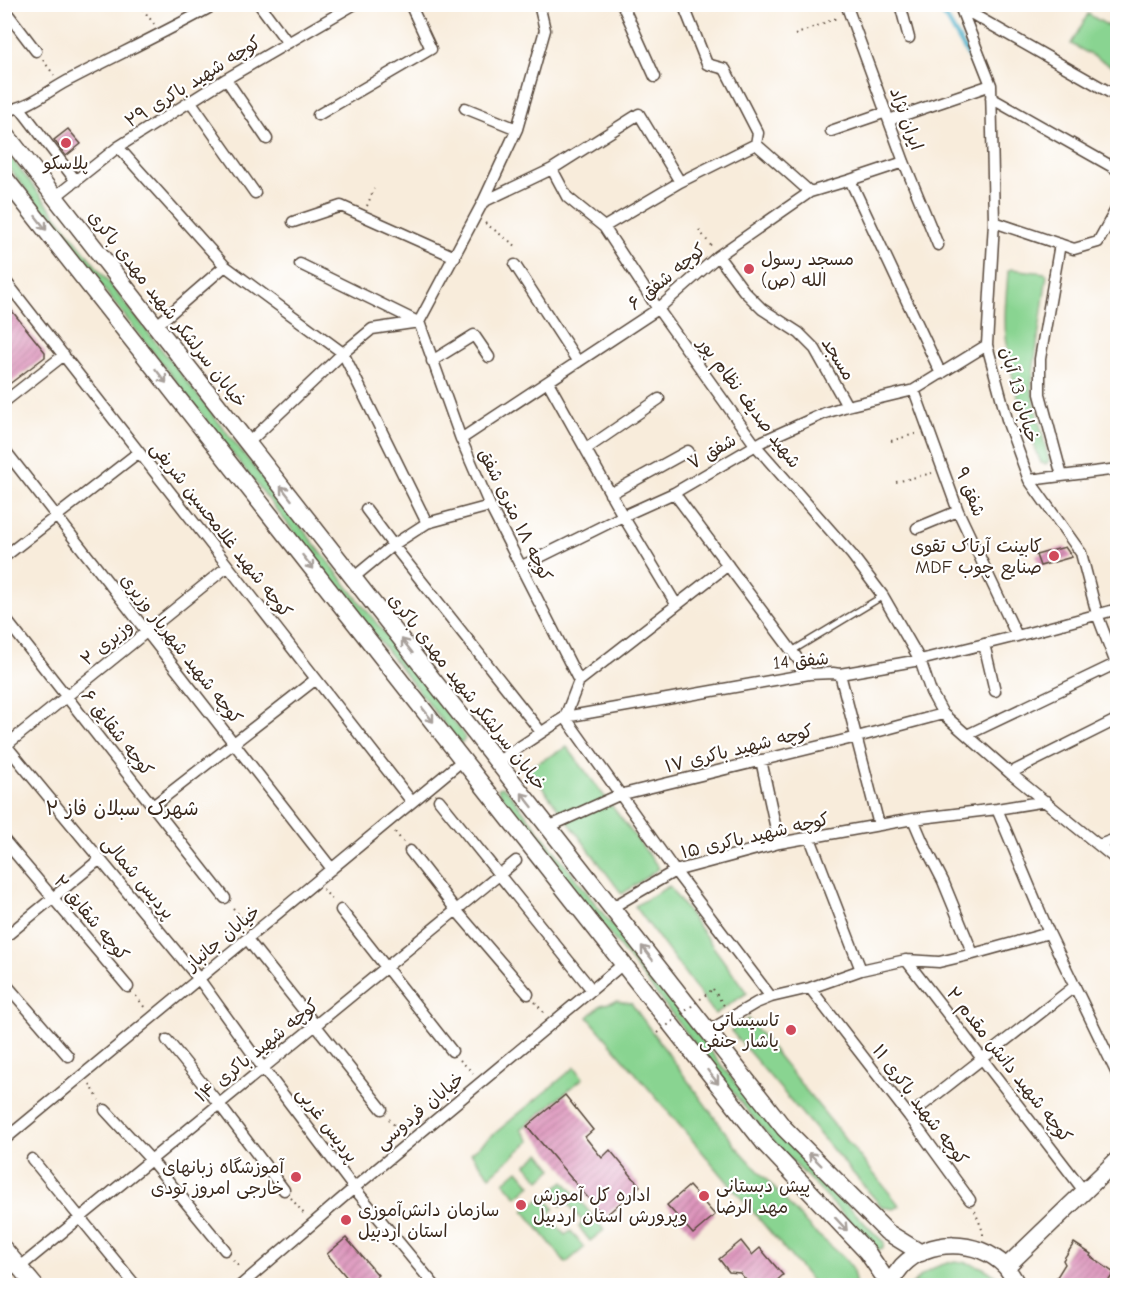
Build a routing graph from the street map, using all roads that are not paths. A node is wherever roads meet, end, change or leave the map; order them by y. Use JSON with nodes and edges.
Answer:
{"nodes":[{"id":1,"x":216,"y":4,"type":"edge"},
{"id":2,"x":259,"y":4,"type":"edge"},
{"id":3,"x":354,"y":4,"type":"edge"},
{"id":4,"x":410,"y":4,"type":"edge"},
{"id":5,"x":539,"y":4,"type":"edge"},
{"id":6,"x":622,"y":4,"type":"edge"},
{"id":7,"x":684,"y":4,"type":"edge"},
{"id":8,"x":900,"y":4,"type":"edge"},
{"id":9,"x":959,"y":6,"type":"edge"},
{"id":10,"x":4,"y":9,"type":"edge"},
{"id":11,"x":847,"y":9,"type":"edge"},
{"id":12,"x":909,"y":38,"type":"dead end"},
{"id":13,"x":288,"y":43,"type":"junction"},
{"id":14,"x":36,"y":51,"type":"road end"},
{"id":15,"x":655,"y":77,"type":"dead end"},
{"id":16,"x":226,"y":79,"type":"junction"},
{"id":17,"x":991,"y":85,"type":"junction"},
{"id":18,"x":1118,"y":97,"type":"edge"},
{"id":19,"x":991,"y":98,"type":"junction"},
{"id":20,"x":191,"y":102,"type":"junction"},
{"id":21,"x":20,"y":108,"type":"junction"},
{"id":22,"x":465,"y":108,"type":"dead end"},
{"id":23,"x":4,"y":110,"type":"edge"},
{"id":24,"x":318,"y":115,"type":"dead end"},
{"id":25,"x":888,"y":116,"type":"junction"},
{"id":26,"x":517,"y":129,"type":"junction"},
{"id":27,"x":831,"y":131,"type":"dead end"},
{"id":28,"x":4,"y":132,"type":"edge"},
{"id":29,"x":267,"y":139,"type":"dead end"},
{"id":30,"x":756,"y":144,"type":"junction"},
{"id":31,"x":118,"y":147,"type":"junction"},
{"id":32,"x":904,"y":162,"type":"junction"},
{"id":33,"x":552,"y":169,"type":"junction"},
{"id":34,"x":1118,"y":170,"type":"edge"},
{"id":35,"x":4,"y":177,"type":"edge"},
{"id":36,"x":850,"y":180,"type":"junction"},
{"id":37,"x":76,"y":181,"type":"junction"},
{"id":38,"x":680,"y":182,"type":"junction"},
{"id":39,"x":810,"y":192,"type":"junction"},
{"id":40,"x":255,"y":193,"type":"dead end"},
{"id":41,"x":55,"y":197,"type":"junction"},
{"id":42,"x":483,"y":202,"type":"junction"},
{"id":43,"x":1118,"y":206,"type":"edge"},
{"id":44,"x":292,"y":222,"type":"dead end"},
{"id":45,"x":994,"y":222,"type":"junction"},
{"id":46,"x":604,"y":227,"type":"junction"},
{"id":47,"x":1060,"y":244,"type":"junction"},
{"id":48,"x":938,"y":245,"type":"dead end"},
{"id":49,"x":718,"y":256,"type":"junction"},
{"id":50,"x":454,"y":257,"type":"junction"},
{"id":51,"x":300,"y":264,"type":"dead end"},
{"id":52,"x":515,"y":265,"type":"dead end"},
{"id":53,"x":225,"y":266,"type":"junction"},
{"id":54,"x":4,"y":279,"type":"edge"},
{"id":55,"x":658,"y":309,"type":"junction"},
{"id":56,"x":419,"y":322,"type":"junction"},
{"id":57,"x":156,"y":326,"type":"junction"},
{"id":58,"x":987,"y":345,"type":"junction"},
{"id":59,"x":342,"y":353,"type":"junction"},
{"id":60,"x":64,"y":355,"type":"junction"},
{"id":61,"x":489,"y":357,"type":"dead end"},
{"id":62,"x":432,"y":361,"type":"junction"},
{"id":63,"x":578,"y":362,"type":"junction"},
{"id":64,"x":941,"y":374,"type":"junction"},
{"id":65,"x":548,"y":382,"type":"junction"},
{"id":66,"x":914,"y":390,"type":"junction"},
{"id":67,"x":658,"y":399,"type":"dead end"},
{"id":68,"x":4,"y":402,"type":"edge"},
{"id":69,"x":847,"y":406,"type":"junction"},
{"id":70,"x":461,"y":439,"type":"junction"},
{"id":71,"x":248,"y":443,"type":"junction"},
{"id":72,"x":756,"y":446,"type":"junction"},
{"id":73,"x":4,"y":449,"type":"edge"},
{"id":74,"x":586,"y":449,"type":"junction"},
{"id":75,"x":140,"y":452,"type":"junction"},
{"id":76,"x":688,"y":452,"type":"dead end"},
{"id":77,"x":1118,"y":469,"type":"edge"},
{"id":78,"x":1062,"y":476,"type":"junction"},
{"id":79,"x":1029,"y":480,"type":"junction"},
{"id":80,"x":674,"y":493,"type":"junction"},
{"id":81,"x":610,"y":494,"type":"junction"},
{"id":82,"x":490,"y":506,"type":"junction"},
{"id":83,"x":366,"y":509,"type":"dead end"},
{"id":84,"x":958,"y":511,"type":"junction"},
{"id":85,"x":57,"y":516,"type":"junction"},
{"id":86,"x":623,"y":516,"type":"junction"},
{"id":87,"x":427,"y":523,"type":"junction"},
{"id":88,"x":917,"y":528,"type":"dead end"},
{"id":89,"x":393,"y":545,"type":"junction"},
{"id":90,"x":4,"y":557,"type":"edge"},
{"id":91,"x":728,"y":565,"type":"junction"},
{"id":92,"x":228,"y":566,"type":"junction"},
{"id":93,"x":522,"y":566,"type":"junction"},
{"id":94,"x":353,"y":578,"type":"junction"},
{"id":95,"x":883,"y":596,"type":"junction"},
{"id":96,"x":676,"y":604,"type":"junction"},
{"id":97,"x":1118,"y":609,"type":"edge"},
{"id":98,"x":1097,"y":615,"type":"junction"},
{"id":99,"x":4,"y":617,"type":"edge"},
{"id":100,"x":147,"y":632,"type":"junction"},
{"id":101,"x":1017,"y":636,"type":"junction"},
{"id":102,"x":984,"y":644,"type":"junction"},
{"id":103,"x":792,"y":651,"type":"junction"},
{"id":104,"x":920,"y":660,"type":"junction"},
{"id":105,"x":1116,"y":667,"type":"edge"},
{"id":106,"x":809,"y":674,"type":"junction"},
{"id":107,"x":840,"y":674,"type":"junction"},
{"id":108,"x":316,"y":679,"type":"junction"},
{"id":109,"x":579,"y":681,"type":"junction"},
{"id":110,"x":995,"y":691,"type":"dead end"},
{"id":111,"x":67,"y":696,"type":"junction"},
{"id":112,"x":943,"y":714,"type":"junction"},
{"id":113,"x":565,"y":717,"type":"junction"},
{"id":114,"x":1118,"y":719,"type":"edge"},
{"id":115,"x":541,"y":732,"type":"junction"},
{"id":116,"x":967,"y":735,"type":"junction"},
{"id":117,"x":857,"y":737,"type":"junction"},
{"id":118,"x":233,"y":743,"type":"junction"},
{"id":119,"x":5,"y":745,"type":"edge"},
{"id":120,"x":463,"y":760,"type":"junction"},
{"id":121,"x":761,"y":760,"type":"junction"},
{"id":122,"x":498,"y":762,"type":"junction"},
{"id":123,"x":1010,"y":772,"type":"junction"},
{"id":124,"x":619,"y":795,"type":"junction"},
{"id":125,"x":439,"y":800,"type":"dead end"},
{"id":126,"x":1046,"y":801,"type":"junction"},
{"id":127,"x":412,"y":802,"type":"junction"},
{"id":128,"x":153,"y":806,"type":"junction"},
{"id":129,"x":997,"y":809,"type":"junction"},
{"id":130,"x":914,"y":819,"type":"junction"},
{"id":131,"x":879,"y":825,"type":"junction"},
{"id":132,"x":548,"y":826,"type":"junction"},
{"id":133,"x":810,"y":838,"type":"junction"},
{"id":134,"x":1118,"y":838,"type":"edge"},
{"id":135,"x":4,"y":840,"type":"edge"},
{"id":136,"x":778,"y":843,"type":"junction"},
{"id":137,"x":1099,"y":845,"type":"junction"},
{"id":138,"x":410,"y":851,"type":"road end"},
{"id":139,"x":100,"y":859,"type":"junction"},
{"id":140,"x":516,"y":861,"type":"dead end"},
{"id":141,"x":1118,"y":861,"type":"edge"},
{"id":142,"x":332,"y":869,"type":"junction"},
{"id":143,"x":675,"y":871,"type":"junction"},
{"id":144,"x":499,"y":874,"type":"junction"},
{"id":145,"x":53,"y":898,"type":"junction"},
{"id":146,"x":225,"y":898,"type":"road end"},
{"id":147,"x":611,"y":908,"type":"junction"},
{"id":148,"x":341,"y":910,"type":"road end"},
{"id":149,"x":456,"y":910,"type":"junction"},
{"id":150,"x":1049,"y":933,"type":"junction"},
{"id":151,"x":251,"y":936,"type":"junction"},
{"id":152,"x":4,"y":938,"type":"edge"},
{"id":153,"x":973,"y":954,"type":"junction"},
{"id":154,"x":906,"y":960,"type":"junction"},
{"id":155,"x":623,"y":964,"type":"junction"},
{"id":156,"x":386,"y":967,"type":"junction"},
{"id":157,"x":861,"y":970,"type":"junction"},
{"id":158,"x":200,"y":979,"type":"junction"},
{"id":159,"x":4,"y":982,"type":"edge"},
{"id":160,"x":1075,"y":986,"type":"junction"},
{"id":161,"x":128,"y":987,"type":"road end"},
{"id":162,"x":810,"y":988,"type":"junction"},
{"id":163,"x":592,"y":990,"type":"junction"},
{"id":164,"x":528,"y":994,"type":"road end"},
{"id":165,"x":771,"y":997,"type":"junction"},
{"id":166,"x":315,"y":1025,"type":"junction"},
{"id":167,"x":708,"y":1031,"type":"junction"},
{"id":168,"x":167,"y":1040,"type":"dead end"},
{"id":169,"x":452,"y":1051,"type":"road end"},
{"id":170,"x":68,"y":1056,"type":"dead end"},
{"id":171,"x":982,"y":1058,"type":"junction"},
{"id":172,"x":263,"y":1068,"type":"junction"},
{"id":173,"x":1118,"y":1076,"type":"edge"},
{"id":174,"x":219,"y":1104,"type":"junction"},
{"id":175,"x":382,"y":1109,"type":"road end"},
{"id":176,"x":105,"y":1110,"type":"road end"},
{"id":177,"x":909,"y":1116,"type":"junction"},
{"id":178,"x":4,"y":1140,"type":"edge"},
{"id":179,"x":32,"y":1159,"type":"dead end"},
{"id":180,"x":1118,"y":1159,"type":"edge"},
{"id":181,"x":150,"y":1160,"type":"junction"},
{"id":182,"x":354,"y":1188,"type":"junction"},
{"id":183,"x":284,"y":1190,"type":"road end"},
{"id":184,"x":1084,"y":1191,"type":"junction"},
{"id":185,"x":970,"y":1200,"type":"road end"},
{"id":186,"x":80,"y":1218,"type":"junction"},
{"id":187,"x":4,"y":1249,"type":"edge"},
{"id":188,"x":225,"y":1250,"type":"road end"},
{"id":189,"x":921,"y":1253,"type":"junction"},
{"id":190,"x":20,"y":1267,"type":"junction"},
{"id":191,"x":1006,"y":1268,"type":"junction"},
{"id":192,"x":244,"y":1282,"type":"edge"},
{"id":193,"x":888,"y":1285,"type":"edge"},
{"id":194,"x":35,"y":1286,"type":"edge"},
{"id":195,"x":136,"y":1286,"type":"edge"},
{"id":196,"x":435,"y":1286,"type":"edge"},
{"id":197,"x":1018,"y":1286,"type":"edge"}],
"edges":[{"from":1,"to":21,"type":"street"},
{"from":2,"to":13,"type":"street"},
{"from":3,"to":13,"type":"street","name":"کوچه شهید باکری ۲۹"},
{"from":4,"to":24,"type":"street"},
{"from":5,"to":26,"type":"street"},
{"from":6,"to":15,"type":"street"},
{"from":7,"to":30,"type":"street"},
{"from":8,"to":12,"type":"street"},
{"from":9,"to":17,"type":"street","name":"خیابان 13 آبان"},
{"from":9,"to":18,"type":"street"},
{"from":10,"to":14,"type":"street"},
{"from":11,"to":25,"type":"street","name":"ایران نژاد"},
{"from":13,"to":16,"type":"street","name":"کوچه شهید باکری ۲۹"},
{"from":16,"to":20,"type":"street","name":"کوچه شهید باکری ۲۹"},
{"from":16,"to":29,"type":"street"},
{"from":17,"to":19,"type":"street","name":"خیابان 13 آبان"},
{"from":17,"to":25,"type":"street"},
{"from":19,"to":34,"type":"street"},
{"from":19,"to":45,"type":"street","name":"خیابان 13 آبان"},
{"from":20,"to":31,"type":"street","name":"کوچه شهید باکری ۲۹"},
{"from":20,"to":40,"type":"street"},
{"from":21,"to":23,"type":"street"},
{"from":21,"to":37,"type":"street"},
{"from":22,"to":26,"type":"street"},
{"from":25,"to":27,"type":"street"},
{"from":25,"to":32,"type":"street","name":"ایران نژاد"},
{"from":26,"to":42,"type":"street"},
{"from":28,"to":41,"type":"main road","name":"خیابان سرلشکر شهید مهدی باکری"},
{"from":30,"to":38,"type":"street"},
{"from":30,"to":39,"type":"street"},
{"from":31,"to":37,"type":"street","name":"کوچه شهید باکری ۲۹"},
{"from":31,"to":53,"type":"street"},
{"from":32,"to":36,"type":"street","name":"کوچه شفق ۶"},
{"from":32,"to":48,"type":"street","name":"ایران نژاد"},
{"from":33,"to":38,"type":"street"},
{"from":33,"to":42,"type":"street"},
{"from":33,"to":46,"type":"street","name":"شهید صدیف نظام پور"},
{"from":35,"to":120,"type":"main road","one_way":true},
{"from":36,"to":39,"type":"street","name":"کوچه شفق ۶"},
{"from":36,"to":64,"type":"street"},
{"from":37,"to":41,"type":"street","name":"کوچه شهید باکری ۲۹"},
{"from":38,"to":46,"type":"street"},
{"from":39,"to":49,"type":"street","name":"کوچه شفق ۶"},
{"from":41,"to":57,"type":"main road","name":"خیابان سرلشکر شهید مهدی باکری"},
{"from":42,"to":50,"type":"street"},
{"from":43,"to":47,"type":"street"},
{"from":44,"to":50,"type":"street"},
{"from":45,"to":47,"type":"street"},
{"from":45,"to":58,"type":"street","name":"خیابان 13 آبان"},
{"from":46,"to":55,"type":"street","name":"شهید صدیف نظام پور"},
{"from":47,"to":78,"type":"street"},
{"from":49,"to":55,"type":"street","name":"کوچه شفق ۶"},
{"from":49,"to":69,"type":"street","name":"مسجد"},
{"from":50,"to":56,"type":"street"},
{"from":51,"to":56,"type":"street"},
{"from":52,"to":63,"type":"street"},
{"from":53,"to":57,"type":"street"},
{"from":53,"to":59,"type":"street"},
{"from":54,"to":60,"type":"street","name":"کوچه شهید غلامحسین شریفی"},
{"from":55,"to":63,"type":"street","name":"کوچه شفق ۶"},
{"from":55,"to":72,"type":"street","name":"شهید صدیف نظام پور"},
{"from":56,"to":59,"type":"street"},
{"from":56,"to":62,"type":"street","name":"کوچه ۱۸ متری شفق"},
{"from":57,"to":71,"type":"main road","name":"خیابان سرلشکر شهید مهدی باکری"},
{"from":58,"to":64,"type":"street","name":"شفق ۷"},
{"from":58,"to":79,"type":"street","name":"خیابان 13 آبان"},
{"from":59,"to":71,"type":"street"},
{"from":59,"to":87,"type":"street"},
{"from":60,"to":68,"type":"street"},
{"from":60,"to":75,"type":"street","name":"کوچه شهید غلامحسین شریفی"},
{"from":61,"to":62,"type":"street"},
{"from":62,"to":70,"type":"street","name":"کوچه ۱۸ متری شفق"},
{"from":63,"to":65,"type":"street","name":"کوچه شفق ۶"},
{"from":64,"to":66,"type":"street","name":"شفق ۷"},
{"from":65,"to":70,"type":"street","name":"کوچه شفق ۶"},
{"from":65,"to":74,"type":"street"},
{"from":66,"to":69,"type":"street","name":"شفق ۷"},
{"from":66,"to":84,"type":"street","name":"شفق ۹"},
{"from":67,"to":74,"type":"street"},
{"from":69,"to":72,"type":"street","name":"شفق ۷"},
{"from":70,"to":82,"type":"street","name":"کوچه ۱۸ متری شفق"},
{"from":94,"to":71,"type":"main road","name":"خیابان سرلشکر شهید مهدی باکری","one_way":true},
{"from":72,"to":80,"type":"street","name":"شفق ۷"},
{"from":72,"to":95,"type":"street","name":"شهید صدیف نظام پور"},
{"from":73,"to":85,"type":"street","name":"کوچه شهید شهریار وزیری"},
{"from":74,"to":81,"type":"street"},
{"from":75,"to":85,"type":"street"},
{"from":75,"to":92,"type":"street","name":"کوچه شهید غلامحسین شریفی"},
{"from":76,"to":81,"type":"street"},
{"from":77,"to":78,"type":"street"},
{"from":78,"to":79,"type":"street"},
{"from":79,"to":98,"type":"street","name":"خیابان 13 آبان"},
{"from":80,"to":86,"type":"street","name":"شفق ۷"},
{"from":80,"to":91,"type":"street"},
{"from":81,"to":86,"type":"street"},
{"from":82,"to":87,"type":"street"},
{"from":82,"to":93,"type":"street","name":"کوچه ۱۸ متری شفق"},
{"from":83,"to":89,"type":"street"},
{"from":84,"to":88,"type":"street"},
{"from":84,"to":101,"type":"street","name":"شفق ۹"},
{"from":85,"to":90,"type":"street"},
{"from":85,"to":100,"type":"street","name":"کوچه شهید شهریار وزیری"},
{"from":86,"to":93,"type":"street","name":"شفق ۷"},
{"from":86,"to":96,"type":"street"},
{"from":87,"to":89,"type":"street"},
{"from":89,"to":94,"type":"street"},
{"from":89,"to":115,"type":"street"},
{"from":91,"to":96,"type":"street"},
{"from":91,"to":103,"type":"street"},
{"from":92,"to":100,"type":"street","name":"وزیری ۲"},
{"from":92,"to":108,"type":"street","name":"کوچه شهید غلامحسین شریفی"},
{"from":93,"to":109,"type":"street","name":"کوچه ۱۸ متری شفق"},
{"from":122,"to":94,"type":"main road","name":"خیابان سرلشکر شهید مهدی باکری","one_way":true},
{"from":95,"to":103,"type":"lane"},
{"from":95,"to":104,"type":"street","name":"شهید صدیف نظام پور"},
{"from":96,"to":109,"type":"street"},
{"from":97,"to":98,"type":"street","name":"شفق 14"},
{"from":98,"to":101,"type":"street","name":"شفق 14"},
{"from":98,"to":105,"type":"street","name":"خیابان 13 آبان"},
{"from":99,"to":111,"type":"street","name":"کوچه شقایق ۶"},
{"from":100,"to":111,"type":"street","name":"وزیری ۲"},
{"from":100,"to":118,"type":"street","name":"کوچه شهید شهریار وزیری"},
{"from":101,"to":102,"type":"street","name":"شفق 14"},
{"from":102,"to":104,"type":"street","name":"شفق 14"},
{"from":102,"to":110,"type":"street"},
{"from":103,"to":106,"type":"street"},
{"from":104,"to":107,"type":"street","name":"شفق 14"},
{"from":104,"to":112,"type":"street","name":"شهید صدیف نظام پور"},
{"from":105,"to":116,"type":"street"},
{"from":106,"to":107,"type":"street","name":"شفق 14"},
{"from":106,"to":113,"type":"street","name":"شفق 14"},
{"from":107,"to":117,"type":"street"},
{"from":108,"to":118,"type":"street"},
{"from":108,"to":127,"type":"street","name":"کوچه شهید غلامحسین شریفی"},
{"from":109,"to":113,"type":"street"},
{"from":111,"to":119,"type":"street","name":"وزیری ۲"},
{"from":111,"to":128,"type":"street","name":"کوچه شقایق ۶"},
{"from":112,"to":116,"type":"street"},
{"from":112,"to":117,"type":"street","name":"کوچه شهید باکری ۱۷"},
{"from":113,"to":115,"type":"street","name":"شفق 14"},
{"from":113,"to":124,"type":"street"},
{"from":114,"to":123,"type":"street"},
{"from":115,"to":122,"type":"street","name":"شفق 14"},
{"from":116,"to":123,"type":"street"},
{"from":117,"to":121,"type":"street","name":"کوچه شهید باکری ۱۷"},
{"from":117,"to":131,"type":"street"},
{"from":118,"to":128,"type":"street"},
{"from":118,"to":142,"type":"street","name":"کوچه شهید شهریار وزیری"},
{"from":119,"to":139,"type":"street","name":"پردیس شمالی"},
{"from":120,"to":122,"type":"main road"},
{"from":120,"to":127,"type":"street","name":"خیابان جانباز"},
{"from":120,"to":155,"type":"main road"},
{"from":121,"to":124,"type":"street","name":"کوچه شهید باکری ۱۷"},
{"from":121,"to":136,"type":"street"},
{"from":132,"to":122,"type":"main road","name":"خیابان سرلشکر شهید مهدی باکری","one_way":true},
{"from":123,"to":126,"type":"street"},
{"from":124,"to":132,"type":"street","name":"کوچه شهید باکری ۱۷"},
{"from":124,"to":143,"type":"street"},
{"from":125,"to":144,"type":"street"},
{"from":126,"to":129,"type":"street","name":"کوچه شهید باکری ۱۵"},
{"from":126,"to":137,"type":"street"},
{"from":127,"to":142,"type":"street","name":"خیابان جانباز"},
{"from":128,"to":146,"type":"street","name":"کوچه شقایق ۶"},
{"from":129,"to":130,"type":"street","name":"کوچه شهید باکری ۱۵"},
{"from":129,"to":150,"type":"street"},
{"from":130,"to":131,"type":"street","name":"کوچه شهید باکری ۱۵"},
{"from":130,"to":153,"type":"street"},
{"from":131,"to":133,"type":"street","name":"کوچه شهید باکری ۱۵"},
{"from":132,"to":147,"type":"main road","name":"خیابان سرلشکر شهید مهدی باکری"},
{"from":133,"to":136,"type":"street","name":"کوچه شهید باکری ۱۵"},
{"from":133,"to":157,"type":"street"},
{"from":134,"to":137,"type":"street"},
{"from":135,"to":145,"type":"street","name":"کوچه شقایق ۲"},
{"from":136,"to":143,"type":"street","name":"کوچه شهید باکری ۱۵"},
{"from":137,"to":141,"type":"street"},
{"from":138,"to":149,"type":"street"},
{"from":139,"to":145,"type":"street"},
{"from":139,"to":158,"type":"street","name":"پردیس شمالی"},
{"from":140,"to":144,"type":"street","name":"کوچه شهید باکری ۱۴"},
{"from":142,"to":151,"type":"street","name":"خیابان جانباز"},
{"from":143,"to":147,"type":"street","name":"کوچه شهید باکری ۱۵"},
{"from":143,"to":165,"type":"street"},
{"from":144,"to":149,"type":"street","name":"کوچه شهید باکری ۱۴"},
{"from":144,"to":163,"type":"street"},
{"from":145,"to":152,"type":"street"},
{"from":145,"to":161,"type":"street","name":"کوچه شقایق ۲"},
{"from":167,"to":147,"type":"main road","name":"خیابان سرلشکر شهید مهدی باکری","one_way":true},
{"from":148,"to":156,"type":"street"},
{"from":149,"to":156,"type":"street","name":"کوچه شهید باکری ۱۴"},
{"from":149,"to":164,"type":"street"},
{"from":150,"to":153,"type":"street"},
{"from":150,"to":160,"type":"street"},
{"from":151,"to":158,"type":"street","name":"خیابان جانباز"},
{"from":151,"to":166,"type":"street"},
{"from":153,"to":154,"type":"street"},
{"from":154,"to":157,"type":"street"},
{"from":154,"to":171,"type":"street","name":"کوچه شهید دانش مقدم ۲"},
{"from":155,"to":163,"type":"street","name":"خیابان فردوسی"},
{"from":155,"to":193,"type":"main road","one_way":true},
{"from":156,"to":166,"type":"street","name":"کوچه شهید باکری ۱۴"},
{"from":156,"to":169,"type":"street"},
{"from":157,"to":162,"type":"street"},
{"from":158,"to":172,"type":"street","name":"پردیس غربی"},
{"from":158,"to":178,"type":"street","name":"خیابان جانباز"},
{"from":159,"to":170,"type":"street"},
{"from":160,"to":171,"type":"street"},
{"from":160,"to":173,"type":"street"},
{"from":162,"to":165,"type":"street"},
{"from":162,"to":177,"type":"street","name":"کوچه شهید باکری ۱۱"},
{"from":163,"to":182,"type":"street","name":"خیابان فردوسی"},
{"from":165,"to":167,"type":"street"},
{"from":166,"to":172,"type":"street","name":"کوچه شهید باکری ۱۴"},
{"from":166,"to":175,"type":"street"},
{"from":189,"to":167,"type":"main road","name":"خیابان سرلشکر شهید مهدی باکری","one_way":true},
{"from":168,"to":174,"type":"street"},
{"from":171,"to":177,"type":"street"},
{"from":171,"to":184,"type":"street","name":"کوچه شهید دانش مقدم ۲"},
{"from":172,"to":174,"type":"street","name":"کوچه شهید باکری ۱۴"},
{"from":172,"to":182,"type":"street","name":"پردیس غربی"},
{"from":174,"to":181,"type":"street","name":"کوچه شهید باکری ۱۴"},
{"from":174,"to":183,"type":"street"},
{"from":176,"to":181,"type":"street"},
{"from":177,"to":185,"type":"street","name":"کوچه شهید باکری ۱۱"},
{"from":179,"to":186,"type":"street"},
{"from":180,"to":184,"type":"main road"},
{"from":181,"to":186,"type":"street","name":"کوچه شهید باکری ۱۴"},
{"from":181,"to":188,"type":"street"},
{"from":182,"to":192,"type":"street","name":"خیابان فردوسی"},
{"from":182,"to":196,"type":"street","name":"پردیس غربی"},
{"from":184,"to":191,"type":"main road"},
{"from":186,"to":190,"type":"street","name":"کوچه شهید باکری ۱۴"},
{"from":186,"to":195,"type":"street"},
{"from":187,"to":190,"type":"main road"},
{"from":189,"to":191,"type":"main road"},
{"from":189,"to":193,"type":"main road"},
{"from":190,"to":194,"type":"main road"},
{"from":191,"to":197,"type":"main road"}]}
